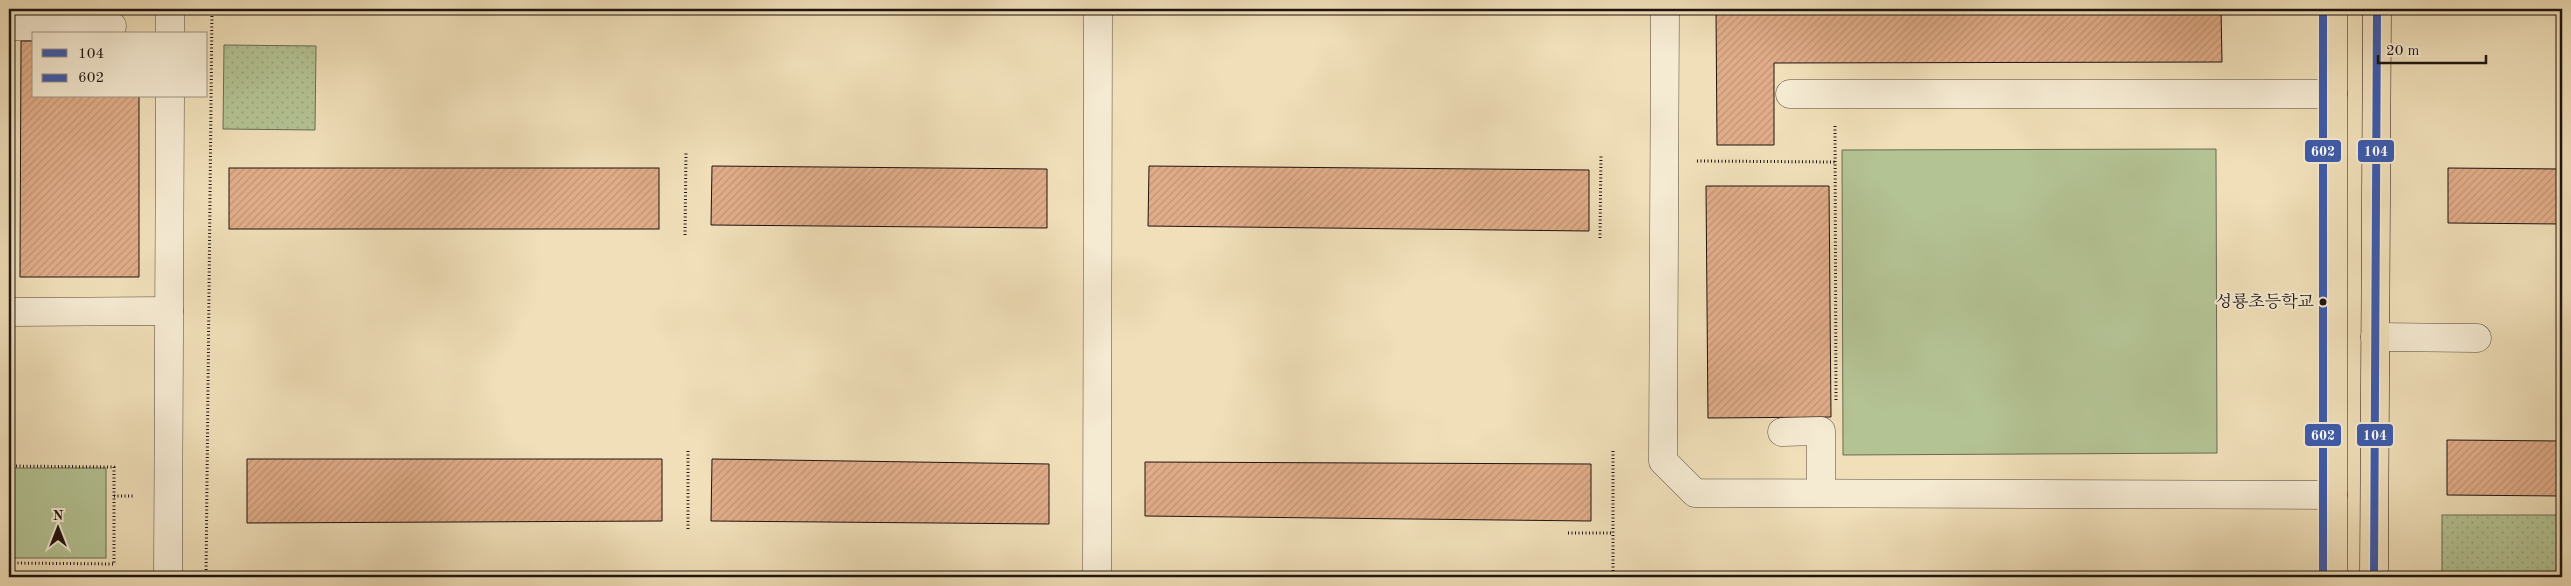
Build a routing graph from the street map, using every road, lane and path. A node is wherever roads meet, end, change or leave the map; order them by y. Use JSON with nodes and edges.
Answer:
{"nodes":[{"id":1,"x":170,"y":9,"type":"edge"},
{"id":2,"x":212,"y":9,"type":"edge"},
{"id":3,"x":1098,"y":9,"type":"edge"},
{"id":4,"x":1665,"y":9,"type":"edge"},
{"id":5,"x":2333,"y":9,"type":"edge"},
{"id":6,"x":2377,"y":9,"type":"edge"},
{"id":7,"x":9,"y":26,"type":"edge"},
{"id":8,"x":112,"y":26,"type":"dead end"},
{"id":9,"x":170,"y":32,"type":"edge"},
{"id":10,"x":1790,"y":94,"type":"dead end"},
{"id":11,"x":1834,"y":94,"type":"junction"},
{"id":12,"x":2333,"y":94,"type":"junction"},
{"id":13,"x":170,"y":98,"type":"edge"},
{"id":14,"x":686,"y":152,"type":"dead end"},
{"id":15,"x":1601,"y":154,"type":"dead end"},
{"id":16,"x":1692,"y":161,"type":"dead end"},
{"id":17,"x":1835,"y":162,"type":"junction"},
{"id":18,"x":685,"y":235,"type":"dead end"},
{"id":19,"x":1600,"y":238,"type":"dead end"},
{"id":20,"x":169,"y":311,"type":"junction"},
{"id":21,"x":9,"y":312,"type":"edge"},
{"id":22,"x":2375,"y":337,"type":"junction"},
{"id":23,"x":2477,"y":338,"type":"dead end"},
{"id":24,"x":1821,"y":431,"type":"junction"},
{"id":25,"x":1782,"y":432,"type":"dead end"},
{"id":26,"x":688,"y":451,"type":"dead end"},
{"id":27,"x":1613,"y":451,"type":"dead end"},
{"id":28,"x":9,"y":466,"type":"edge"},
{"id":29,"x":1821,"y":493,"type":"junction"},
{"id":30,"x":2333,"y":495,"type":"junction"},
{"id":31,"x":114,"y":496,"type":"junction"},
{"id":32,"x":141,"y":496,"type":"dead end"},
{"id":33,"x":688,"y":530,"type":"dead end"},
{"id":34,"x":1568,"y":533,"type":"dead end"},
{"id":35,"x":1613,"y":533,"type":"junction"},
{"id":36,"x":9,"y":563,"type":"edge"},
{"id":37,"x":1567,"y":573,"type":"dead end"},
{"id":38,"x":1613,"y":573,"type":"junction"},
{"id":39,"x":1671,"y":576,"type":"edge"},
{"id":40,"x":168,"y":577,"type":"edge"},
{"id":41,"x":206,"y":577,"type":"edge"},
{"id":42,"x":1097,"y":577,"type":"edge"},
{"id":43,"x":2272,"y":577,"type":"edge"},
{"id":44,"x":2333,"y":577,"type":"edge"},
{"id":45,"x":2374,"y":577,"type":"edge"}],
"edges":[{"from":1,"to":9,"type":"street"},
{"from":2,"to":41,"type":"path"},
{"from":3,"to":42,"type":"street"},
{"from":4,"to":29,"type":"street"},
{"from":5,"to":12,"type":"main road"},
{"from":6,"to":22,"type":"main road"},
{"from":7,"to":8,"type":"street"},
{"from":10,"to":11,"type":"street"},
{"from":11,"to":12,"type":"street"},
{"from":11,"to":17,"type":"path"},
{"from":12,"to":30,"type":"main road"},
{"from":13,"to":20,"type":"street"},
{"from":14,"to":18,"type":"path"},
{"from":15,"to":19,"type":"path"},
{"from":16,"to":17,"type":"path"},
{"from":17,"to":24,"type":"path"},
{"from":20,"to":21,"type":"street"},
{"from":20,"to":40,"type":"street"},
{"from":22,"to":23,"type":"street"},
{"from":22,"to":45,"type":"main road"},
{"from":24,"to":25,"type":"street"},
{"from":24,"to":29,"type":"street"},
{"from":26,"to":33,"type":"path"},
{"from":27,"to":35,"type":"path"},
{"from":28,"to":31,"type":"path"},
{"from":29,"to":30,"type":"street"},
{"from":30,"to":44,"type":"main road"},
{"from":31,"to":32,"type":"path"},
{"from":31,"to":36,"type":"path"},
{"from":34,"to":35,"type":"path"},
{"from":35,"to":38,"type":"path"},
{"from":37,"to":38,"type":"path"},
{"from":38,"to":39,"type":"path"},
{"from":39,"to":43,"type":"path"}]}
